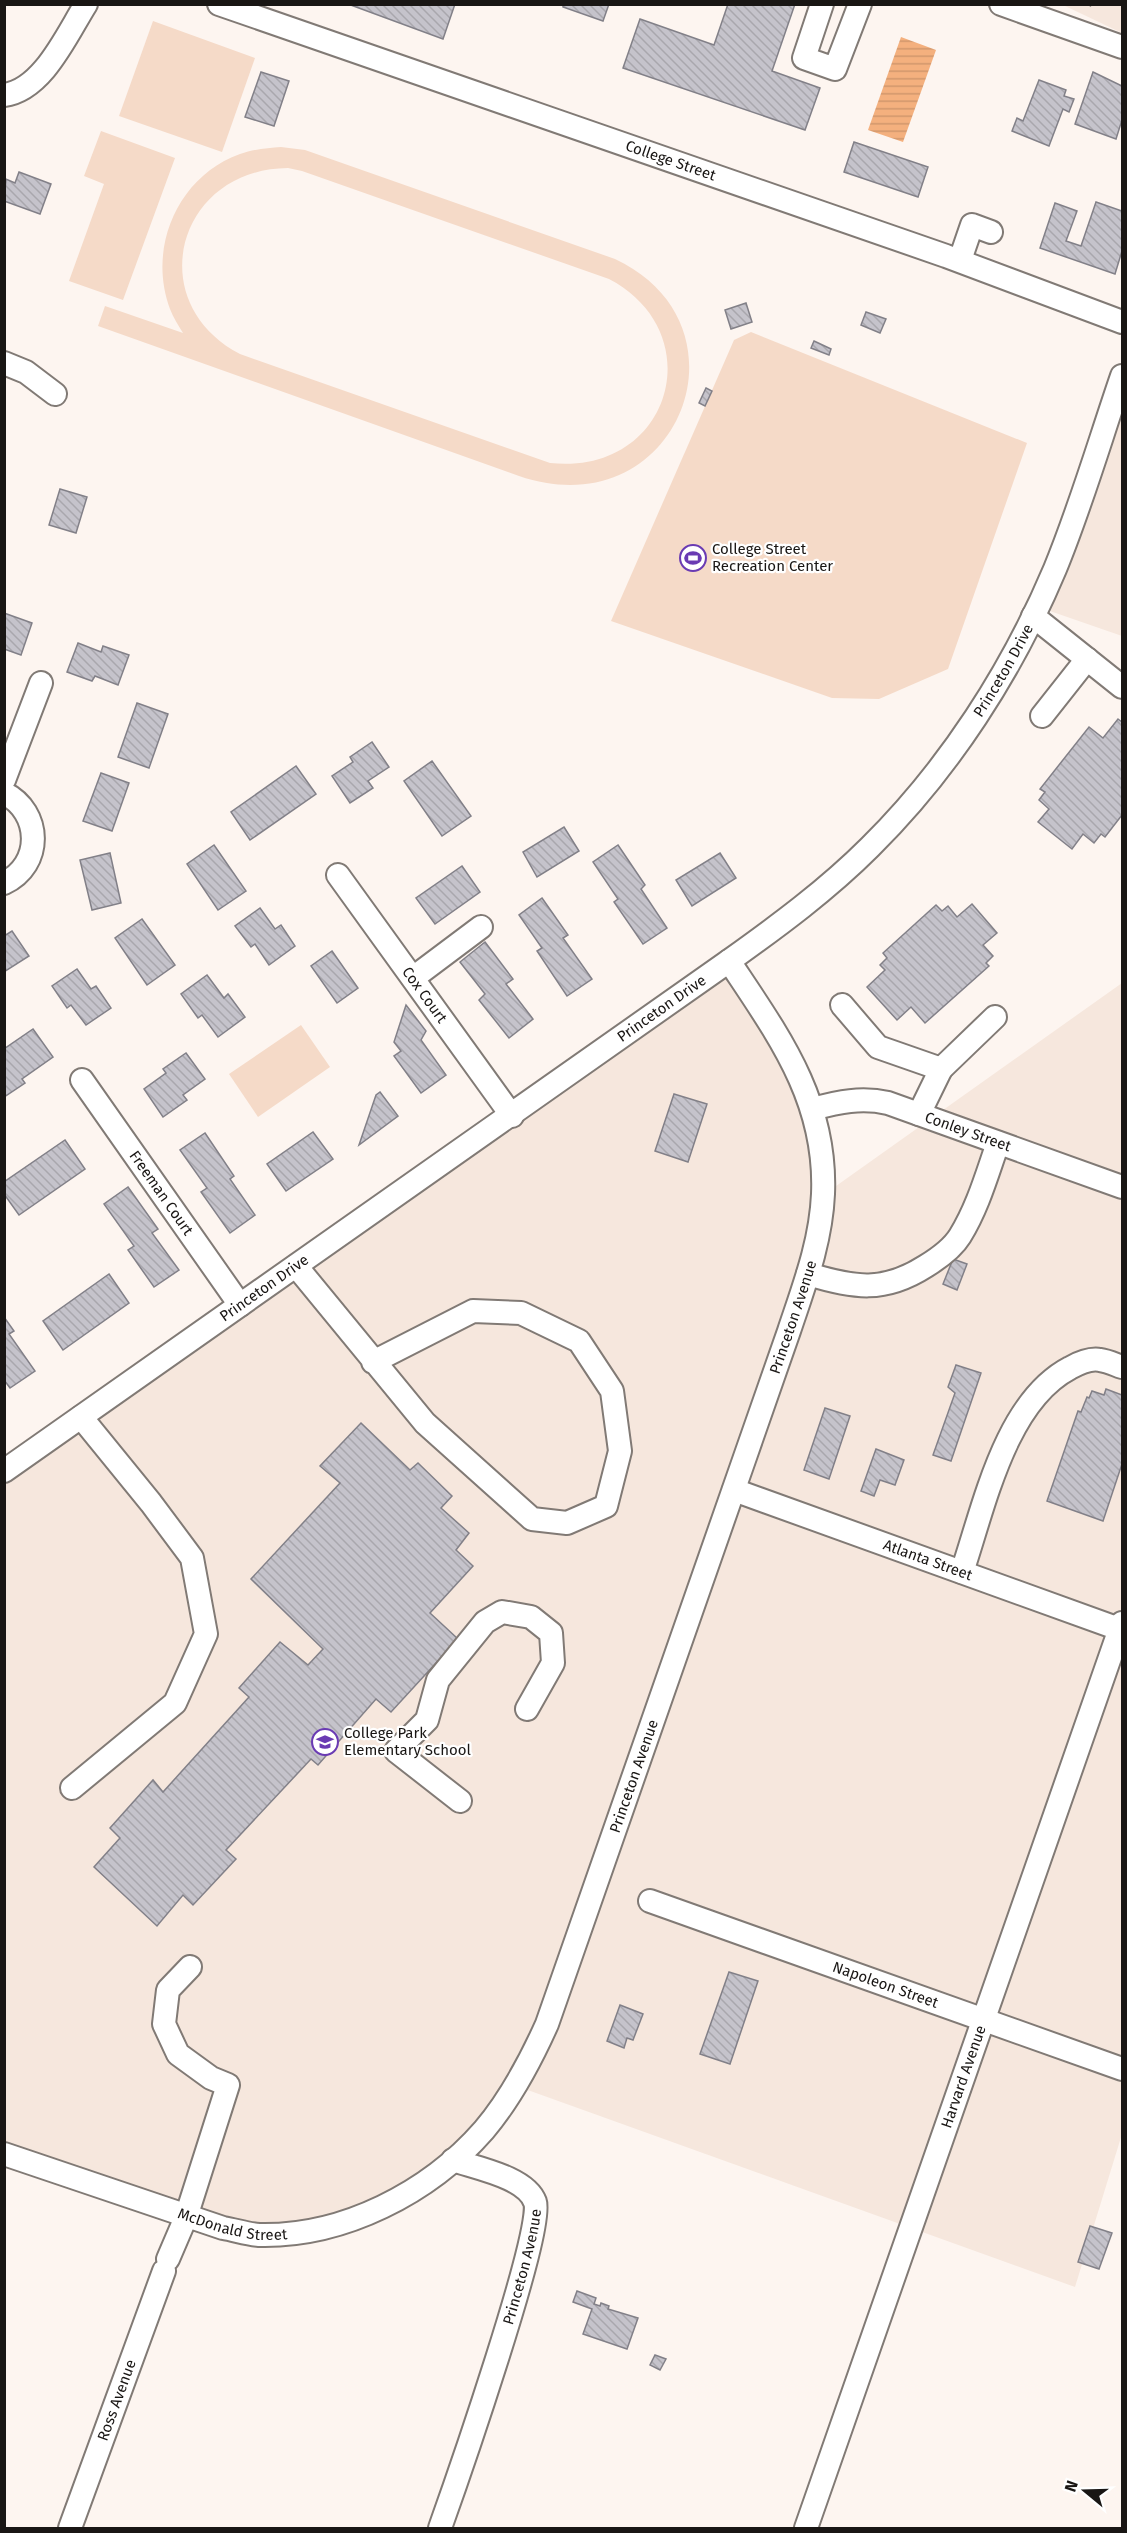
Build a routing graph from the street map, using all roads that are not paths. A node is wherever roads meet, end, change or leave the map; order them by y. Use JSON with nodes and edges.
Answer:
{"nodes":[{"id":1,"x":86,"y":4,"type":"edge"},
{"id":2,"x":219,"y":4,"type":"edge"},
{"id":3,"x":822,"y":4,"type":"edge"},
{"id":4,"x":860,"y":4,"type":"edge"},
{"id":5,"x":1001,"y":4,"type":"edge"},
{"id":6,"x":1122,"y":47,"type":"edge"},
{"id":7,"x":4,"y":95,"type":"edge"},
{"id":8,"x":990,"y":232,"type":"dead end"},
{"id":9,"x":960,"y":261,"type":"junction"},
{"id":10,"x":1122,"y":322,"type":"edge"},
{"id":11,"x":4,"y":363,"type":"edge"},
{"id":12,"x":1122,"y":376,"type":"edge"},
{"id":13,"x":55,"y":394,"type":"dead end"},
{"id":14,"x":1033,"y":616,"type":"junction"},
{"id":15,"x":1087,"y":659,"type":"junction"},
{"id":16,"x":41,"y":683,"type":"dead end"},
{"id":17,"x":1122,"y":687,"type":"edge"},
{"id":18,"x":1042,"y":717,"type":"dead end"},
{"id":19,"x":4,"y":780,"type":"edge"},
{"id":20,"x":4,"y":794,"type":"edge"},
{"id":21,"x":338,"y":875,"type":"dead end"},
{"id":22,"x":4,"y":883,"type":"edge"},
{"id":23,"x":480,"y":927,"type":"dead end"},
{"id":24,"x":729,"y":961,"type":"junction"},
{"id":25,"x":413,"y":978,"type":"junction"},
{"id":26,"x":842,"y":1005,"type":"dead end"},
{"id":27,"x":995,"y":1017,"type":"dead end"},
{"id":28,"x":941,"y":1069,"type":"junction"},
{"id":29,"x":82,"y":1080,"type":"dead end"},
{"id":30,"x":812,"y":1109,"type":"junction"},
{"id":31,"x":919,"y":1114,"type":"junction"},
{"id":32,"x":512,"y":1116,"type":"junction"},
{"id":33,"x":998,"y":1143,"type":"junction"},
{"id":34,"x":1122,"y":1187,"type":"edge"},
{"id":35,"x":296,"y":1266,"type":"junction"},
{"id":36,"x":808,"y":1274,"type":"junction"},
{"id":37,"x":240,"y":1305,"type":"junction"},
{"id":38,"x":373,"y":1362,"type":"junction"},
{"id":39,"x":1122,"y":1367,"type":"edge"},
{"id":40,"x":81,"y":1417,"type":"junction"},
{"id":41,"x":4,"y":1471,"type":"edge"},
{"id":42,"x":734,"y":1490,"type":"junction"},
{"id":43,"x":962,"y":1572,"type":"junction"},
{"id":44,"x":1122,"y":1627,"type":"edge"},
{"id":45,"x":527,"y":1709,"type":"dead end"},
{"id":46,"x":72,"y":1788,"type":"dead end"},
{"id":47,"x":460,"y":1801,"type":"dead end"},
{"id":48,"x":650,"y":1901,"type":"dead end"},
{"id":49,"x":190,"y":1967,"type":"dead end"},
{"id":50,"x":983,"y":2019,"type":"junction"},
{"id":51,"x":1122,"y":2069,"type":"edge"},
{"id":52,"x":4,"y":2154,"type":"edge"},
{"id":53,"x":453,"y":2160,"type":"junction"},
{"id":54,"x":186,"y":2217,"type":"junction"},
{"id":55,"x":70,"y":2529,"type":"edge"},
{"id":56,"x":440,"y":2529,"type":"edge"},
{"id":57,"x":806,"y":2529,"type":"edge"}],
"edges":[{"from":1,"to":7,"type":"street"},
{"from":2,"to":9,"type":"street","name":"College Street"},
{"from":3,"to":4,"type":"street"},
{"from":5,"to":6,"type":"street"},
{"from":8,"to":9,"type":"street"},
{"from":9,"to":10,"type":"street","name":"College Street"},
{"from":11,"to":13,"type":"street"},
{"from":12,"to":14,"type":"street","name":"Princeton Drive"},
{"from":14,"to":15,"type":"street"},
{"from":14,"to":24,"type":"street","name":"Princeton Drive"},
{"from":15,"to":17,"type":"street"},
{"from":15,"to":18,"type":"street"},
{"from":16,"to":19,"type":"street"},
{"from":20,"to":22,"type":"street"},
{"from":21,"to":25,"type":"street","name":"Cox Court"},
{"from":23,"to":25,"type":"street"},
{"from":24,"to":30,"type":"street","name":"Princeton Avenue"},
{"from":24,"to":32,"type":"street","name":"Princeton Drive"},
{"from":25,"to":32,"type":"street","name":"Cox Court"},
{"from":26,"to":28,"type":"street"},
{"from":27,"to":28,"type":"street"},
{"from":28,"to":31,"type":"street"},
{"from":29,"to":37,"type":"street","name":"Freeman Court"},
{"from":30,"to":31,"type":"street","name":"Conley Street"},
{"from":30,"to":36,"type":"street","name":"Princeton Avenue"},
{"from":31,"to":33,"type":"street","name":"Conley Street"},
{"from":32,"to":35,"type":"street","name":"Princeton Drive"},
{"from":33,"to":34,"type":"street","name":"Conley Street"},
{"from":33,"to":36,"type":"street"},
{"from":35,"to":37,"type":"street","name":"Princeton Drive"},
{"from":35,"to":38,"type":"street"},
{"from":36,"to":42,"type":"street","name":"Princeton Avenue"},
{"from":37,"to":40,"type":"street","name":"Princeton Drive"},
{"from":38,"to":38,"type":"street"},
{"from":39,"to":43,"type":"street"},
{"from":40,"to":41,"type":"street","name":"Princeton Drive"},
{"from":40,"to":46,"type":"street"},
{"from":42,"to":43,"type":"street","name":"Atlanta Street"},
{"from":42,"to":53,"type":"street","name":"Princeton Avenue"},
{"from":43,"to":44,"type":"street","name":"Atlanta Street"},
{"from":44,"to":50,"type":"street","name":"Harvard Avenue"},
{"from":45,"to":47,"type":"street"},
{"from":48,"to":50,"type":"street","name":"Napoleon Street"},
{"from":49,"to":54,"type":"street","name":"Ross Avenue"},
{"from":50,"to":51,"type":"street","name":"Napoleon Street"},
{"from":50,"to":57,"type":"street","name":"Harvard Avenue"},
{"from":52,"to":54,"type":"street","name":"McDonald Street"},
{"from":53,"to":54,"type":"street","name":"McDonald Street"},
{"from":53,"to":56,"type":"street","name":"Princeton Avenue"},
{"from":54,"to":55,"type":"street","name":"Ross Avenue"}]}
